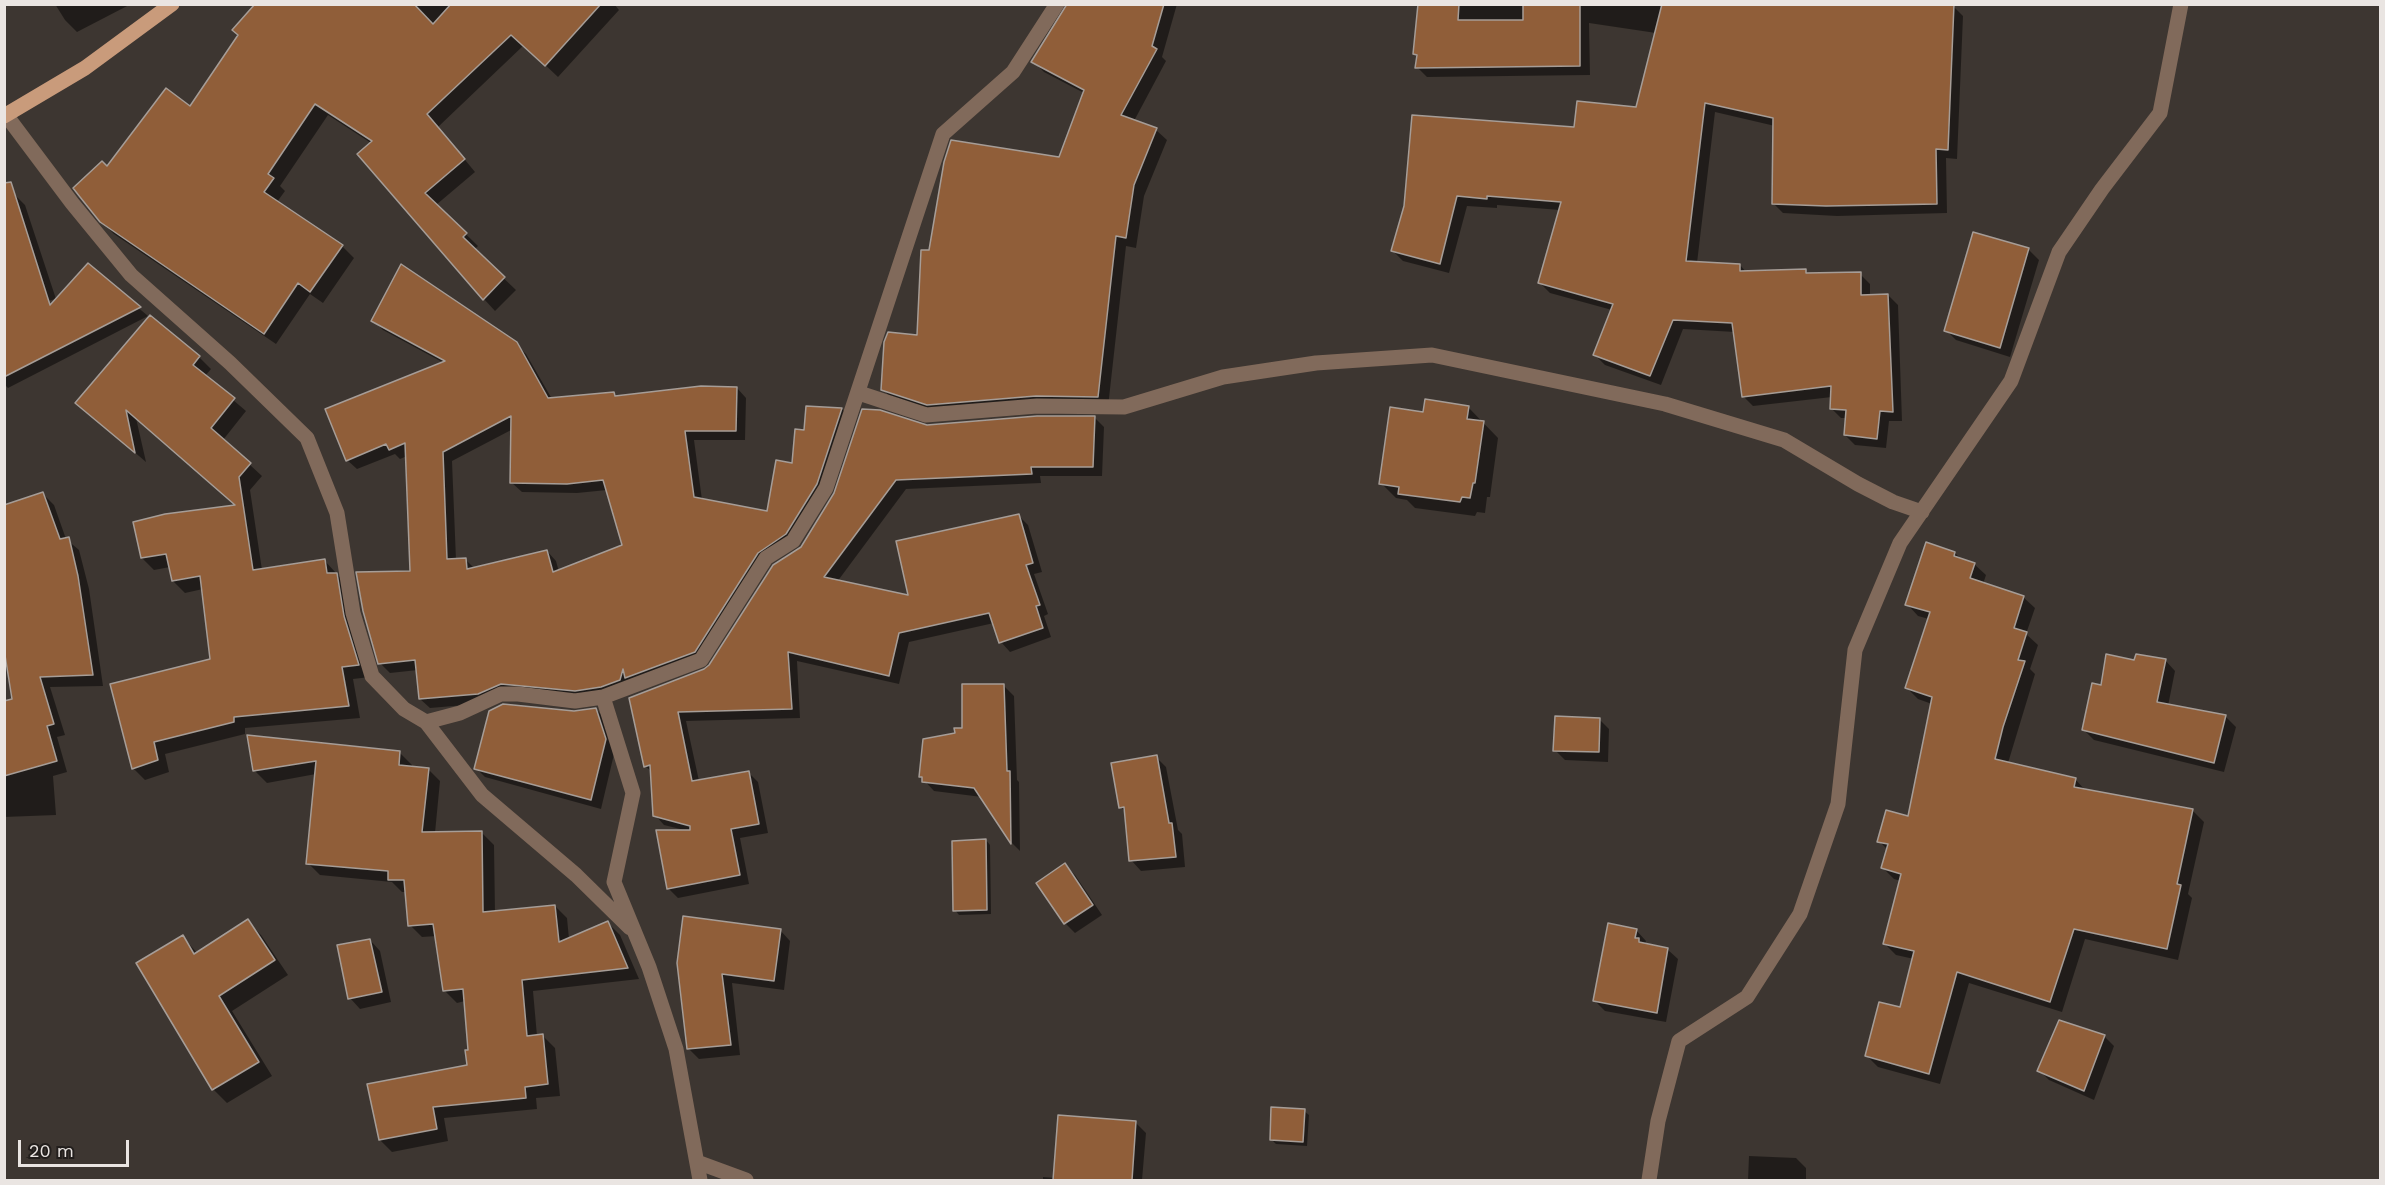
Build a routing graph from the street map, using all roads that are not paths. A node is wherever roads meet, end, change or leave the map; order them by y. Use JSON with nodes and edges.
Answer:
{"nodes":[{"id":1,"x":172,"y":4,"type":"edge"},
{"id":2,"x":1057,"y":4,"type":"edge"},
{"id":3,"x":2181,"y":4,"type":"edge"},
{"id":4,"x":5,"y":116,"type":"edge"},
{"id":5,"x":859,"y":393,"type":"junction"},
{"id":6,"x":1922,"y":512,"type":"junction"},
{"id":7,"x":603,"y":698,"type":"junction"},
{"id":8,"x":426,"y":722,"type":"junction"},
{"id":9,"x":649,"y":967,"type":"junction"},
{"id":10,"x":697,"y":1162,"type":"junction"},
{"id":11,"x":700,"y":1180,"type":"edge"},
{"id":12,"x":746,"y":1180,"type":"edge"},
{"id":13,"x":1649,"y":1180,"type":"edge"}],
"edges":[{"from":1,"to":4,"type":"main road"},
{"from":2,"to":5,"type":"street"},
{"from":3,"to":6,"type":"street"},
{"from":4,"to":8,"type":"street"},
{"from":5,"to":6,"type":"street"},
{"from":5,"to":7,"type":"street"},
{"from":6,"to":13,"type":"street"},
{"from":7,"to":8,"type":"street"},
{"from":7,"to":9,"type":"street"},
{"from":8,"to":9,"type":"street"},
{"from":9,"to":10,"type":"street"},
{"from":10,"to":11,"type":"street"},
{"from":10,"to":12,"type":"street"}]}
